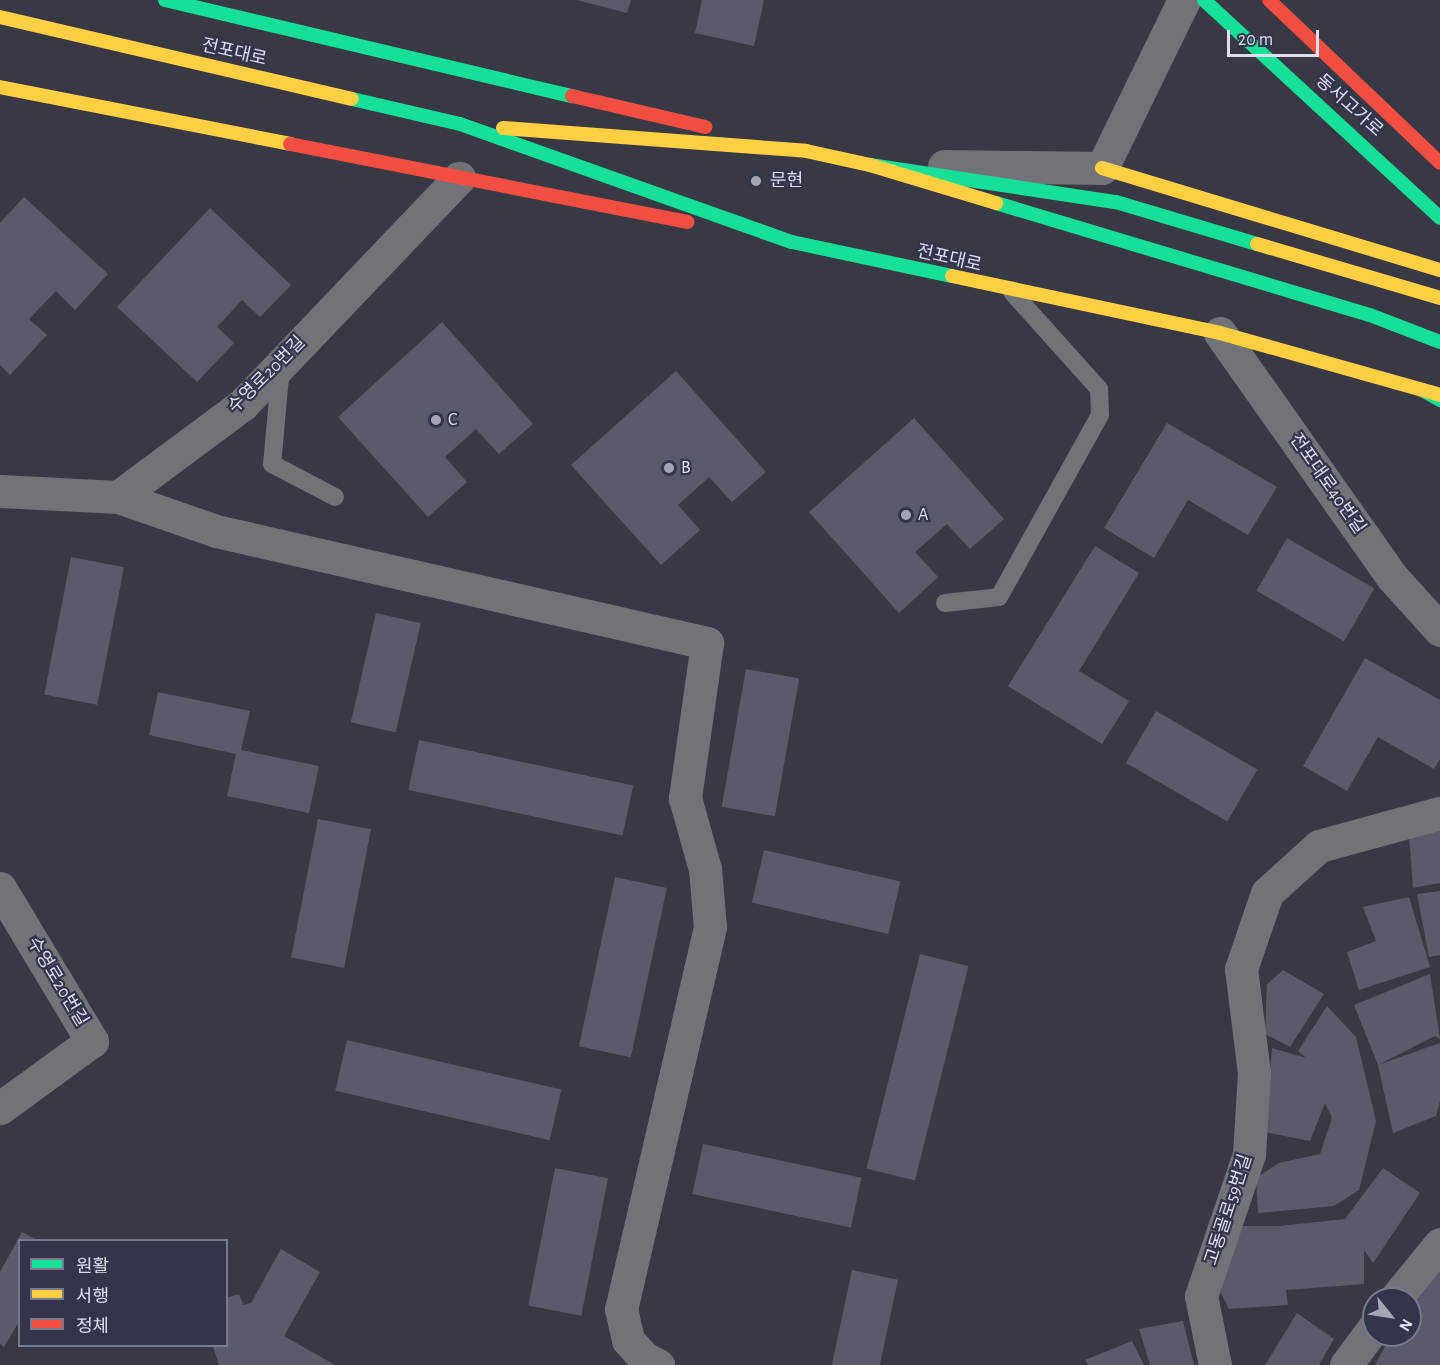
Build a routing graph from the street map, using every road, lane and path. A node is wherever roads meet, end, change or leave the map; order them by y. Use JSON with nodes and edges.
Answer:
{"nodes":[{"id":1,"x":165,"y":0,"type":"edge"},
{"id":2,"x":1184,"y":0,"type":"edge"},
{"id":3,"x":1204,"y":0,"type":"edge"},
{"id":4,"x":1269,"y":0,"type":"edge"},
{"id":5,"x":0,"y":16,"type":"edge"},
{"id":6,"x":2,"y":88,"type":"edge"},
{"id":7,"x":460,"y":124,"type":"junction"},
{"id":8,"x":806,"y":151,"type":"junction"},
{"id":9,"x":1440,"y":163,"type":"edge"},
{"id":10,"x":870,"y":165,"type":"junction"},
{"id":11,"x":1102,"y":168,"type":"junction"},
{"id":12,"x":459,"y":178,"type":"junction"},
{"id":13,"x":1440,"y":218,"type":"edge"},
{"id":14,"x":792,"y":242,"type":"junction"},
{"id":15,"x":1440,"y":270,"type":"edge"},
{"id":16,"x":1012,"y":292,"type":"junction"},
{"id":17,"x":1440,"y":298,"type":"edge"},
{"id":18,"x":1220,"y":333,"type":"junction"},
{"id":19,"x":1440,"y":342,"type":"edge"},
{"id":20,"x":282,"y":362,"type":"junction"},
{"id":21,"x":1422,"y":390,"type":"junction"},
{"id":22,"x":1440,"y":395,"type":"edge"},
{"id":23,"x":1440,"y":401,"type":"edge"},
{"id":24,"x":0,"y":491,"type":"edge"},
{"id":25,"x":118,"y":497,"type":"junction"},
{"id":26,"x":335,"y":497,"type":"dead end"},
{"id":27,"x":945,"y":603,"type":"dead end"},
{"id":28,"x":1440,"y":630,"type":"edge"},
{"id":29,"x":1440,"y":813,"type":"edge"},
{"id":30,"x":0,"y":888,"type":"edge"},
{"id":31,"x":0,"y":1108,"type":"edge"},
{"id":32,"x":1440,"y":1244,"type":"edge"},
{"id":33,"x":1405,"y":1287,"type":"edge"},
{"id":34,"x":1362,"y":1344,"type":"edge"},
{"id":35,"x":658,"y":1365,"type":"edge"},
{"id":36,"x":1215,"y":1365,"type":"edge"},
{"id":37,"x":1346,"y":1365,"type":"edge"}],
"edges":[{"from":1,"to":8,"type":"main road"},
{"from":2,"to":11,"type":"street"},
{"from":3,"to":13,"type":"main road","name":"동서고가로"},
{"from":4,"to":9,"type":"main road","name":"동서고가로"},
{"from":5,"to":7,"type":"main road","name":"전포대로"},
{"from":6,"to":12,"type":"main road"},
{"from":7,"to":8,"type":"main road","name":"전포대로"},
{"from":7,"to":14,"type":"main road","name":"전포대로"},
{"from":8,"to":10,"type":"main road","name":"전포대로"},
{"from":10,"to":11,"type":"street"},
{"from":10,"to":17,"type":"main road"},
{"from":10,"to":19,"type":"main road","name":"전포대로"},
{"from":11,"to":15,"type":"main road"},
{"from":12,"to":14,"type":"main road"},
{"from":12,"to":20,"type":"street","name":"수영로20번길"},
{"from":14,"to":16,"type":"main road","name":"전포대로"},
{"from":16,"to":18,"type":"main road","name":"전포대로"},
{"from":16,"to":27,"type":"lane"},
{"from":18,"to":21,"type":"main road","name":"전포대로"},
{"from":18,"to":28,"type":"street","name":"전포대로40번길"},
{"from":20,"to":25,"type":"street","name":"수영로20번길"},
{"from":20,"to":26,"type":"lane"},
{"from":21,"to":22,"type":"main road","name":"전포대로"},
{"from":21,"to":23,"type":"main road"},
{"from":24,"to":25,"type":"street"},
{"from":25,"to":35,"type":"street"},
{"from":29,"to":36,"type":"street","name":"고동골로59번길"},
{"from":30,"to":31,"type":"street","name":"수영로20번길"},
{"from":32,"to":33,"type":"street"},
{"from":34,"to":37,"type":"street"}]}
